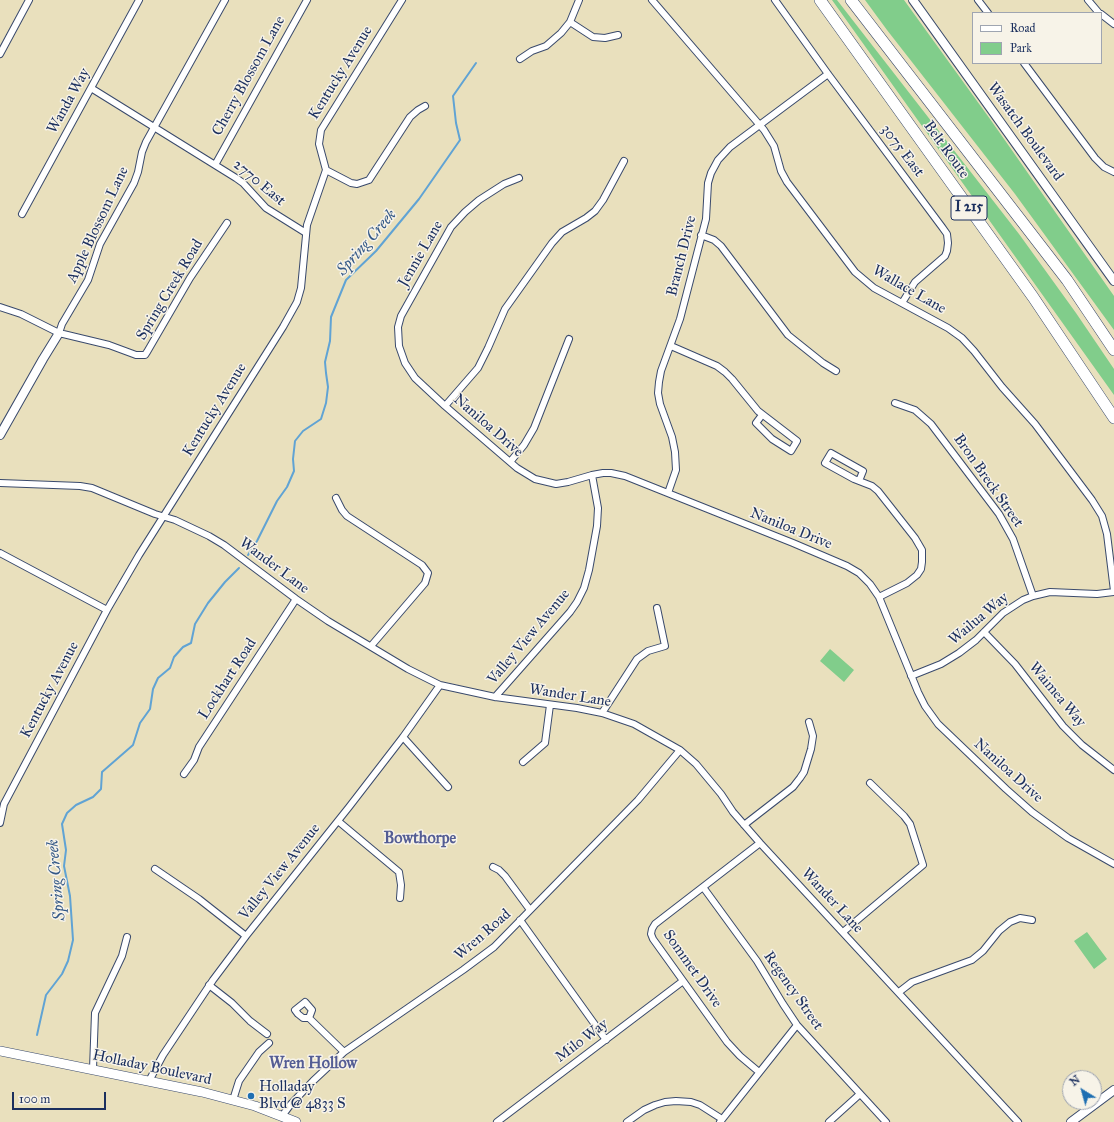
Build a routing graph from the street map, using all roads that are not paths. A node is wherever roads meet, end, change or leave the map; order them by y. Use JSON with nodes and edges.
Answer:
{"nodes":[{"id":1,"x":29,"y":0,"type":"edge"},
{"id":2,"x":139,"y":0,"type":"edge"},
{"id":3,"x":225,"y":0,"type":"edge"},
{"id":4,"x":306,"y":0,"type":"edge"},
{"id":5,"x":402,"y":0,"type":"edge"},
{"id":6,"x":579,"y":0,"type":"edge"},
{"id":7,"x":652,"y":0,"type":"edge"},
{"id":8,"x":774,"y":0,"type":"edge"},
{"id":9,"x":820,"y":0,"type":"edge"},
{"id":10,"x":851,"y":0,"type":"edge"},
{"id":11,"x":913,"y":0,"type":"edge"},
{"id":12,"x":978,"y":0,"type":"edge"},
{"id":13,"x":1088,"y":0,"type":"edge"},
{"id":14,"x":987,"y":12,"type":"edge"},
{"id":15,"x":1098,"y":12,"type":"edge"},
{"id":16,"x":1102,"y":15,"type":"edge"},
{"id":17,"x":570,"y":22,"type":"junction"},
{"id":18,"x":1114,"y":24,"type":"edge"},
{"id":19,"x":618,"y":35,"type":"dead end"},
{"id":20,"x":0,"y":54,"type":"edge"},
{"id":21,"x":520,"y":59,"type":"dead end"},
{"id":22,"x":1025,"y":64,"type":"edge"},
{"id":23,"x":828,"y":74,"type":"junction"},
{"id":24,"x":91,"y":88,"type":"junction"},
{"id":25,"x":425,"y":106,"type":"dead end"},
{"id":26,"x":760,"y":125,"type":"junction"},
{"id":27,"x":155,"y":127,"type":"junction"},
{"id":28,"x":624,"y":161,"type":"dead end"},
{"id":29,"x":215,"y":165,"type":"junction"},
{"id":30,"x":326,"y":170,"type":"junction"},
{"id":31,"x":1114,"y":172,"type":"edge"},
{"id":32,"x":519,"y":178,"type":"dead end"},
{"id":33,"x":22,"y":214,"type":"dead end"},
{"id":34,"x":227,"y":223,"type":"dead end"},
{"id":35,"x":306,"y":233,"type":"junction"},
{"id":36,"x":701,"y":235,"type":"junction"},
{"id":37,"x":1114,"y":281,"type":"edge"},
{"id":38,"x":902,"y":303,"type":"junction"},
{"id":39,"x":0,"y":308,"type":"edge"},
{"id":40,"x":398,"y":327,"type":"joint"},
{"id":41,"x":59,"y":333,"type":"junction"},
{"id":42,"x":569,"y":339,"type":"dead end"},
{"id":43,"x":671,"y":346,"type":"junction"},
{"id":44,"x":1114,"y":350,"type":"edge"},
{"id":45,"x":836,"y":371,"type":"dead end"},
{"id":46,"x":895,"y":403,"type":"dead end"},
{"id":47,"x":445,"y":406,"type":"junction"},
{"id":48,"x":760,"y":413,"type":"junction"},
{"id":49,"x":1114,"y":418,"type":"edge"},
{"id":50,"x":0,"y":435,"type":"edge"},
{"id":51,"x":510,"y":462,"type":"junction"},
{"id":52,"x":592,"y":475,"type":"junction"},
{"id":53,"x":858,"y":481,"type":"junction"},
{"id":54,"x":0,"y":483,"type":"edge"},
{"id":55,"x":668,"y":493,"type":"junction"},
{"id":56,"x":336,"y":498,"type":"dead end"},
{"id":57,"x":164,"y":516,"type":"junction"},
{"id":58,"x":0,"y":553,"type":"edge"},
{"id":59,"x":1114,"y":591,"type":"edge"},
{"id":60,"x":1033,"y":596,"type":"junction"},
{"id":61,"x":879,"y":597,"type":"junction"},
{"id":62,"x":296,"y":599,"type":"junction"},
{"id":63,"x":657,"y":608,"type":"dead end"},
{"id":64,"x":107,"y":610,"type":"junction"},
{"id":65,"x":984,"y":632,"type":"junction"},
{"id":66,"x":372,"y":646,"type":"junction"},
{"id":67,"x":911,"y":676,"type":"junction"},
{"id":68,"x":440,"y":685,"type":"junction"},
{"id":69,"x":495,"y":697,"type":"junction"},
{"id":70,"x":550,"y":705,"type":"junction"},
{"id":71,"x":602,"y":713,"type":"junction"},
{"id":72,"x":809,"y":722,"type":"dead end"},
{"id":73,"x":403,"y":737,"type":"junction"},
{"id":74,"x":680,"y":750,"type":"junction"},
{"id":75,"x":523,"y":762,"type":"dead end"},
{"id":76,"x":1114,"y":770,"type":"edge"},
{"id":77,"x":184,"y":774,"type":"dead end"},
{"id":78,"x":870,"y":783,"type":"dead end"},
{"id":79,"x":448,"y":787,"type":"dead end"},
{"id":80,"x":1,"y":812,"type":"edge"},
{"id":81,"x":338,"y":821,"type":"junction"},
{"id":82,"x":0,"y":823,"type":"edge"},
{"id":83,"x":744,"y":825,"type":"junction"},
{"id":84,"x":760,"y":843,"type":"junction"},
{"id":85,"x":1114,"y":864,"type":"edge"},
{"id":86,"x":493,"y":868,"type":"dead end"},
{"id":87,"x":155,"y":869,"type":"dead end"},
{"id":88,"x":703,"y":887,"type":"junction"},
{"id":89,"x":400,"y":898,"type":"dead end"},
{"id":90,"x":530,"y":910,"type":"junction"},
{"id":91,"x":520,"y":920,"type":"junction"},
{"id":92,"x":1032,"y":920,"type":"dead end"},
{"id":93,"x":842,"y":932,"type":"junction"},
{"id":94,"x":246,"y":936,"type":"junction"},
{"id":95,"x":127,"y":937,"type":"dead end"},
{"id":96,"x":683,"y":981,"type":"junction"},
{"id":97,"x":210,"y":985,"type":"junction"},
{"id":98,"x":899,"y":992,"type":"junction"},
{"id":99,"x":309,"y":1018,"type":"dead end"},
{"id":100,"x":797,"y":1025,"type":"junction"},
{"id":101,"x":267,"y":1034,"type":"dead end"},
{"id":102,"x":606,"y":1040,"type":"junction"},
{"id":103,"x":269,"y":1043,"type":"dead end"},
{"id":104,"x":0,"y":1050,"type":"edge"},
{"id":105,"x":344,"y":1052,"type":"junction"},
{"id":106,"x":93,"y":1069,"type":"junction"},
{"id":107,"x":759,"y":1072,"type":"junction"},
{"id":108,"x":148,"y":1081,"type":"junction"},
{"id":109,"x":1114,"y":1090,"type":"edge"},
{"id":110,"x":860,"y":1094,"type":"junction"},
{"id":111,"x":233,"y":1100,"type":"junction"},
{"id":112,"x":282,"y":1116,"type":"junction"},
{"id":113,"x":721,"y":1120,"type":"edge"},
{"id":114,"x":296,"y":1122,"type":"edge"},
{"id":115,"x":497,"y":1122,"type":"edge"},
{"id":116,"x":627,"y":1122,"type":"edge"},
{"id":117,"x":829,"y":1122,"type":"edge"},
{"id":118,"x":886,"y":1122,"type":"edge"},
{"id":119,"x":1018,"y":1122,"type":"edge"},
{"id":120,"x":1071,"y":1122,"type":"edge"}],
"edges":[{"from":1,"to":20,"type":"street"},
{"from":2,"to":24,"type":"street","name":"Wanda Way"},
{"from":3,"to":27,"type":"street","name":"Apple Blossom Lane"},
{"from":4,"to":29,"type":"street","name":"Cherry Blossom Lane"},
{"from":5,"to":30,"type":"street","name":"Kentucky Avenue"},
{"from":6,"to":17,"type":"street"},
{"from":7,"to":26,"type":"street","name":"Wallace Lane"},
{"from":8,"to":23,"type":"street","name":"3075 East"},
{"from":9,"to":49,"type":"highway","name":"Belt Route","number":"I 215"},
{"from":10,"to":44,"type":"highway","name":"Belt Route","number":"I 215"},
{"from":11,"to":37,"type":"street","name":"Wasatch Boulevard"},
{"from":12,"to":14,"type":"street"},
{"from":13,"to":15,"type":"street"},
{"from":16,"to":18,"type":"street"},
{"from":17,"to":19,"type":"street"},
{"from":17,"to":21,"type":"street"},
{"from":22,"to":31,"type":"street"},
{"from":23,"to":26,"type":"street","name":"Branch Drive"},
{"from":23,"to":38,"type":"street","name":"3075 East"},
{"from":24,"to":27,"type":"street","name":"2770 East"},
{"from":24,"to":33,"type":"street","name":"Wanda Way"},
{"from":25,"to":30,"type":"street"},
{"from":26,"to":36,"type":"street","name":"Branch Drive"},
{"from":26,"to":38,"type":"street","name":"Wallace Lane"},
{"from":27,"to":29,"type":"street","name":"2770 East"},
{"from":27,"to":41,"type":"street","name":"Apple Blossom Lane"},
{"from":28,"to":47,"type":"street"},
{"from":29,"to":35,"type":"street","name":"2770 East"},
{"from":30,"to":35,"type":"street","name":"Kentucky Avenue"},
{"from":32,"to":40,"type":"street","name":"Jennie Lane"},
{"from":34,"to":41,"type":"street","name":"Spring Creek Road"},
{"from":35,"to":57,"type":"street","name":"Kentucky Avenue"},
{"from":36,"to":43,"type":"street","name":"Branch Drive"},
{"from":36,"to":45,"type":"street"},
{"from":38,"to":59,"type":"street","name":"Wallace Lane"},
{"from":39,"to":41,"type":"street"},
{"from":40,"to":47,"type":"street","name":"Naniloa Drive"},
{"from":41,"to":50,"type":"street"},
{"from":42,"to":51,"type":"street"},
{"from":43,"to":48,"type":"street"},
{"from":43,"to":55,"type":"street","name":"Branch Drive"},
{"from":46,"to":60,"type":"street","name":"Bron Breck Street"},
{"from":47,"to":51,"type":"street","name":"Naniloa Drive"},
{"from":48,"to":48,"type":"street"},
{"from":51,"to":52,"type":"street","name":"Naniloa Drive"},
{"from":52,"to":55,"type":"street","name":"Naniloa Drive"},
{"from":52,"to":69,"type":"street","name":"Valley View Avenue"},
{"from":53,"to":53,"type":"street"},
{"from":53,"to":61,"type":"street"},
{"from":54,"to":57,"type":"street","name":"Wander Lane"},
{"from":55,"to":61,"type":"street","name":"Naniloa Drive"},
{"from":56,"to":66,"type":"street"},
{"from":57,"to":62,"type":"street","name":"Wander Lane"},
{"from":57,"to":64,"type":"street","name":"Kentucky Avenue"},
{"from":58,"to":64,"type":"street"},
{"from":59,"to":60,"type":"street","name":"Wailua Way"},
{"from":60,"to":65,"type":"street","name":"Wailua Way"},
{"from":61,"to":67,"type":"street","name":"Naniloa Drive"},
{"from":62,"to":66,"type":"street","name":"Wander Lane"},
{"from":62,"to":77,"type":"street","name":"Lockhart Road"},
{"from":63,"to":71,"type":"street"},
{"from":64,"to":80,"type":"street","name":"Kentucky Avenue"},
{"from":65,"to":67,"type":"street","name":"Wailua Way"},
{"from":65,"to":76,"type":"street","name":"Waimea Way"},
{"from":66,"to":68,"type":"street","name":"Wander Lane"},
{"from":67,"to":85,"type":"street","name":"Naniloa Drive"},
{"from":68,"to":69,"type":"street","name":"Wander Lane"},
{"from":68,"to":73,"type":"street","name":"Valley View Avenue"},
{"from":69,"to":70,"type":"street","name":"Wander Lane"},
{"from":70,"to":71,"type":"street","name":"Wander Lane"},
{"from":70,"to":75,"type":"street"},
{"from":71,"to":74,"type":"street","name":"Wander Lane"},
{"from":72,"to":83,"type":"street"},
{"from":73,"to":79,"type":"street"},
{"from":73,"to":81,"type":"street","name":"Valley View Avenue"},
{"from":74,"to":83,"type":"street","name":"Wander Lane"},
{"from":74,"to":90,"type":"street","name":"Wren Road"},
{"from":78,"to":93,"type":"street"},
{"from":80,"to":82,"type":"street","name":"Kentucky Avenue"},
{"from":81,"to":89,"type":"street"},
{"from":81,"to":94,"type":"street","name":"Valley View Avenue"},
{"from":83,"to":84,"type":"street","name":"Wander Lane"},
{"from":84,"to":88,"type":"street","name":"Sommet Drive"},
{"from":84,"to":93,"type":"street","name":"Wander Lane"},
{"from":86,"to":90,"type":"street"},
{"from":87,"to":94,"type":"street"},
{"from":88,"to":96,"type":"street","name":"Sommet Drive"},
{"from":88,"to":100,"type":"street","name":"Regency Street"},
{"from":90,"to":91,"type":"street","name":"Wren Road"},
{"from":91,"to":102,"type":"street"},
{"from":91,"to":105,"type":"street","name":"Wren Road"},
{"from":92,"to":98,"type":"street"},
{"from":93,"to":98,"type":"street","name":"Wander Lane"},
{"from":94,"to":97,"type":"street","name":"Valley View Avenue"},
{"from":95,"to":106,"type":"street"},
{"from":96,"to":102,"type":"street","name":"Milo Way"},
{"from":96,"to":107,"type":"street","name":"Sommet Drive"},
{"from":97,"to":101,"type":"street"},
{"from":97,"to":108,"type":"street","name":"Valley View Avenue"},
{"from":98,"to":119,"type":"street","name":"Wander Lane"},
{"from":99,"to":105,"type":"street"},
{"from":100,"to":107,"type":"street"},
{"from":100,"to":110,"type":"street","name":"Regency Street"},
{"from":102,"to":115,"type":"street","name":"Milo Way"},
{"from":103,"to":111,"type":"street"},
{"from":104,"to":106,"type":"main road","name":"Holladay Boulevard"},
{"from":105,"to":112,"type":"street","name":"Wren Road"},
{"from":106,"to":108,"type":"main road","name":"Holladay Boulevard"},
{"from":107,"to":113,"type":"street"},
{"from":108,"to":111,"type":"main road","name":"Holladay Boulevard"},
{"from":109,"to":120,"type":"street"},
{"from":110,"to":117,"type":"street"},
{"from":110,"to":118,"type":"street","name":"Regency Street"},
{"from":111,"to":112,"type":"main road","name":"Holladay Boulevard"},
{"from":112,"to":114,"type":"main road","name":"Holladay Boulevard"},
{"from":113,"to":116,"type":"street"}]}
